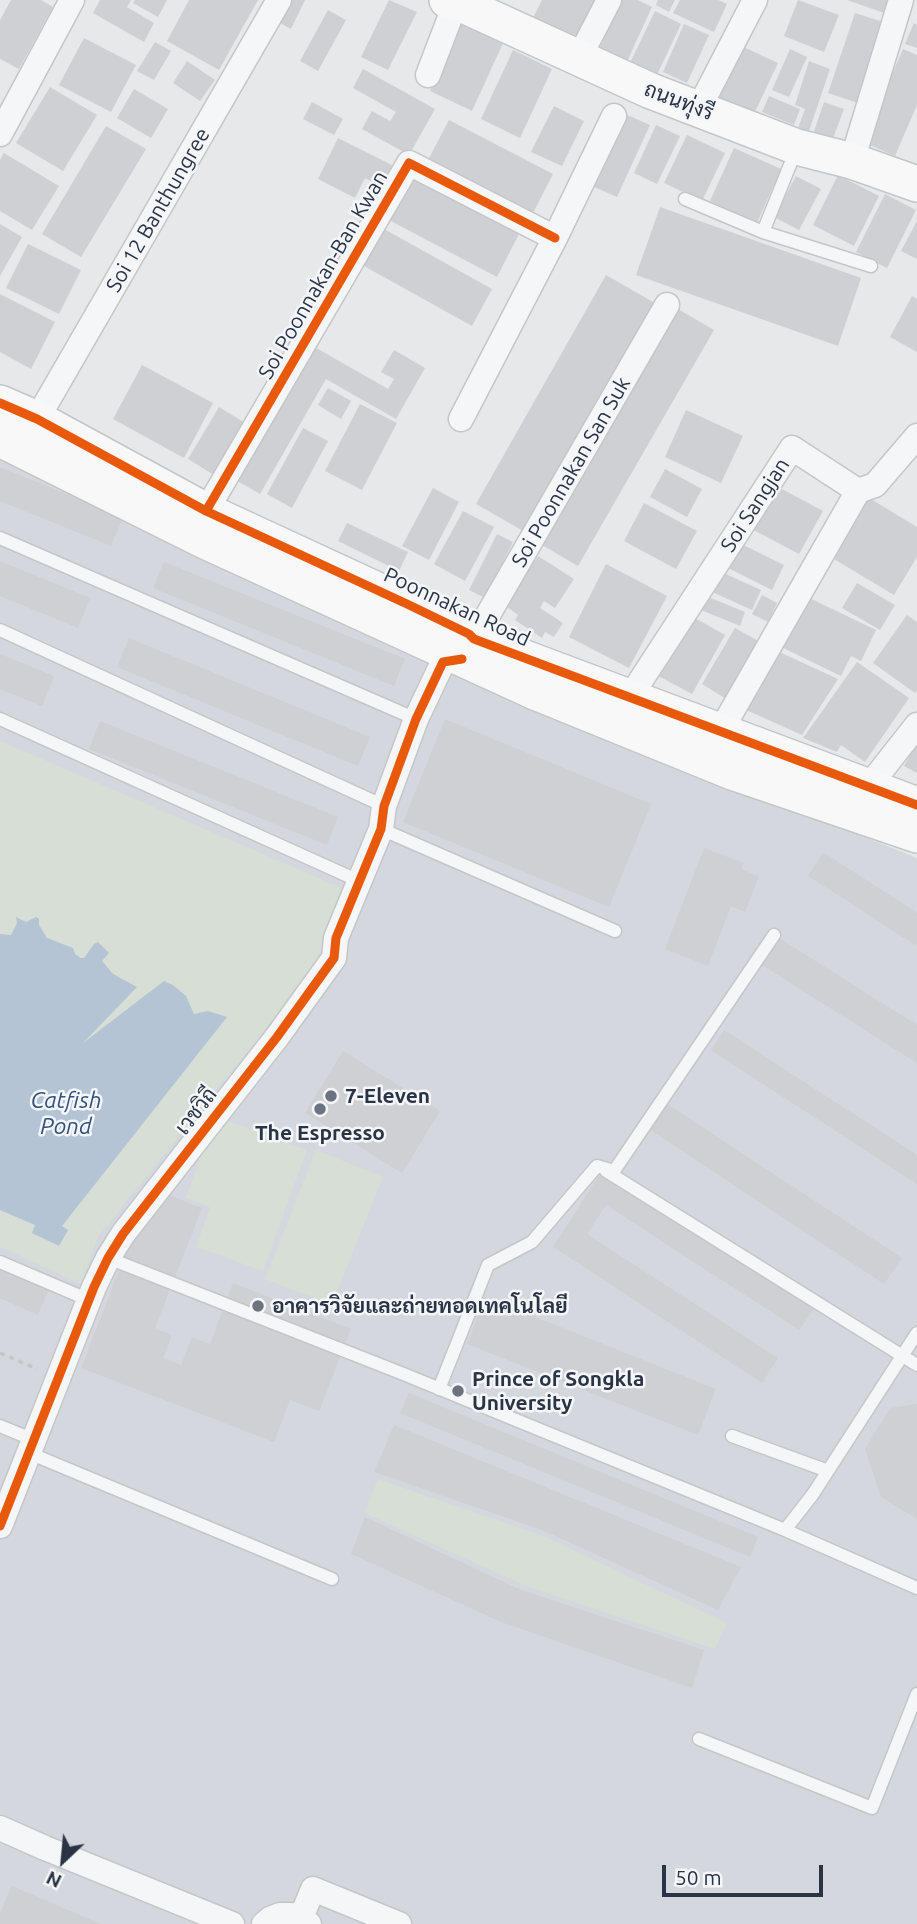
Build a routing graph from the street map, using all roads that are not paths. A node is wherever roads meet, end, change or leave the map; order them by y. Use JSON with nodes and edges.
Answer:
{"nodes":[{"id":1,"x":72,"y":0,"type":"edge"},
{"id":2,"x":279,"y":0,"type":"edge"},
{"id":3,"x":609,"y":0,"type":"edge"},
{"id":4,"x":755,"y":0,"type":"edge"},
{"id":5,"x":901,"y":0,"type":"edge"},
{"id":6,"x":451,"y":1,"type":"edge"},
{"id":7,"x":579,"y":58,"type":"junction"},
{"id":8,"x":428,"y":75,"type":"dead end"},
{"id":9,"x":699,"y":108,"type":"junction"},
{"id":10,"x":614,"y":116,"type":"dead end"},
{"id":11,"x":0,"y":134,"type":"edge"},
{"id":12,"x":797,"y":147,"type":"junction"},
{"id":13,"x":852,"y":161,"type":"junction"},
{"id":14,"x":917,"y":184,"type":"edge"},
{"id":15,"x":685,"y":199,"type":"dead end"},
{"id":16,"x":763,"y":232,"type":"junction"},
{"id":17,"x":555,"y":238,"type":"junction"},
{"id":18,"x":871,"y":266,"type":"dead end"},
{"id":19,"x":667,"y":305,"type":"dead end"},
{"id":20,"x":0,"y":403,"type":"edge"},
{"id":21,"x":461,"y":419,"type":"dead end"},
{"id":22,"x":19,"y":436,"type":"edge"},
{"id":23,"x":917,"y":436,"type":"edge"},
{"id":24,"x":858,"y":491,"type":"junction"},
{"id":25,"x":206,"y":511,"type":"junction"},
{"id":26,"x":0,"y":538,"type":"edge"},
{"id":27,"x":0,"y":630,"type":"edge"},
{"id":28,"x":468,"y":649,"type":"junction"},
{"id":29,"x":630,"y":697,"type":"junction"},
{"id":30,"x":0,"y":719,"type":"edge"},
{"id":31,"x":416,"y":719,"type":"junction"},
{"id":32,"x":917,"y":724,"type":"edge"},
{"id":33,"x":720,"y":732,"type":"junction"},
{"id":34,"x":869,"y":786,"type":"junction"},
{"id":35,"x":917,"y":805,"type":"edge"},
{"id":36,"x":383,"y":818,"type":"junction"},
{"id":37,"x":917,"y":835,"type":"edge"},
{"id":38,"x":359,"y":881,"type":"junction"},
{"id":39,"x":615,"y":931,"type":"dead end"},
{"id":40,"x":774,"y":935,"type":"dead end"},
{"id":41,"x":597,"y":1166,"type":"junction"},
{"id":42,"x":107,"y":1258,"type":"junction"},
{"id":43,"x":0,"y":1262,"type":"edge"},
{"id":44,"x":89,"y":1300,"type":"junction"},
{"id":45,"x":917,"y":1333,"type":"edge"},
{"id":46,"x":902,"y":1355,"type":"junction"},
{"id":47,"x":917,"y":1365,"type":"edge"},
{"id":48,"x":439,"y":1389,"type":"junction"},
{"id":49,"x":0,"y":1426,"type":"edge"},
{"id":50,"x":732,"y":1436,"type":"dead end"},
{"id":51,"x":31,"y":1447,"type":"junction"},
{"id":52,"x":828,"y":1472,"type":"junction"},
{"id":53,"x":0,"y":1526,"type":"edge"},
{"id":54,"x":785,"y":1530,"type":"junction"},
{"id":55,"x":332,"y":1579,"type":"dead end"},
{"id":56,"x":917,"y":1588,"type":"edge"},
{"id":57,"x":917,"y":1694,"type":"edge"},
{"id":58,"x":699,"y":1739,"type":"dead end"},
{"id":59,"x":0,"y":1828,"type":"edge"},
{"id":60,"x":305,"y":1921,"type":"edge"},
{"id":61,"x":232,"y":1924,"type":"edge"},
{"id":62,"x":264,"y":1924,"type":"edge"},
{"id":63,"x":398,"y":1924,"type":"edge"}],
"edges":[{"from":1,"to":11,"type":"street"},
{"from":2,"to":22,"type":"street","name":"Soi 12 Banthungree"},
{"from":3,"to":7,"type":"street"},
{"from":4,"to":9,"type":"street"},
{"from":5,"to":13,"type":"street"},
{"from":6,"to":7,"type":"street","name":"ถนนทุ่งรี"},
{"from":6,"to":8,"type":"street"},
{"from":7,"to":9,"type":"street","name":"ถนนทุ่งรี"},
{"from":9,"to":12,"type":"street","name":"ถนนทุ่งรี"},
{"from":10,"to":17,"type":"street"},
{"from":12,"to":13,"type":"street","name":"ถนนทุ่งรี"},
{"from":12,"to":16,"type":"lane"},
{"from":13,"to":14,"type":"street","name":"ถนนทุ่งรี"},
{"from":15,"to":16,"type":"lane"},
{"from":16,"to":18,"type":"lane"},
{"from":17,"to":21,"type":"street"},
{"from":17,"to":25,"type":"street","name":"Soi Poonnakan-Ban Kwan"},
{"from":19,"to":28,"type":"street","name":"Soi Poonnakan San Suk"},
{"from":20,"to":22,"type":"street","name":"Poonnakan Road"},
{"from":22,"to":25,"type":"street","name":"Poonnakan Road"},
{"from":22,"to":28,"type":"street","name":"Poonnakan Road"},
{"from":23,"to":24,"type":"street"},
{"from":24,"to":29,"type":"street","name":"Soi Sangjan"},
{"from":24,"to":33,"type":"street"},
{"from":25,"to":28,"type":"street","name":"Poonnakan Road"},
{"from":26,"to":31,"type":"lane"},
{"from":27,"to":36,"type":"lane"},
{"from":28,"to":29,"type":"street","name":"Poonnakan Road"},
{"from":28,"to":31,"type":"street","name":"เวชวิถี"},
{"from":28,"to":37,"type":"street","name":"Poonnakan Road"},
{"from":29,"to":33,"type":"street","name":"Poonnakan Road"},
{"from":30,"to":38,"type":"lane"},
{"from":31,"to":36,"type":"street","name":"เวชวิถี"},
{"from":32,"to":34,"type":"street"},
{"from":33,"to":34,"type":"street","name":"Poonnakan Road"},
{"from":34,"to":35,"type":"street","name":"Poonnakan Road"},
{"from":36,"to":38,"type":"street","name":"เวชวิถี"},
{"from":36,"to":39,"type":"lane"},
{"from":38,"to":42,"type":"street","name":"เวชวิถี"},
{"from":40,"to":41,"type":"lane"},
{"from":41,"to":46,"type":"lane"},
{"from":41,"to":48,"type":"lane"},
{"from":42,"to":44,"type":"street","name":"เวชวิถี"},
{"from":42,"to":48,"type":"lane"},
{"from":43,"to":44,"type":"lane"},
{"from":44,"to":51,"type":"street","name":"เวชวิถี"},
{"from":45,"to":46,"type":"lane"},
{"from":46,"to":47,"type":"lane"},
{"from":46,"to":52,"type":"lane"},
{"from":48,"to":54,"type":"lane"},
{"from":49,"to":51,"type":"lane"},
{"from":50,"to":52,"type":"lane"},
{"from":51,"to":53,"type":"street","name":"เวชวิถี"},
{"from":51,"to":55,"type":"lane"},
{"from":52,"to":54,"type":"lane"},
{"from":54,"to":56,"type":"lane"},
{"from":57,"to":58,"type":"lane"},
{"from":59,"to":61,"type":"street"},
{"from":60,"to":62,"type":"street"},
{"from":60,"to":63,"type":"street"}]}
